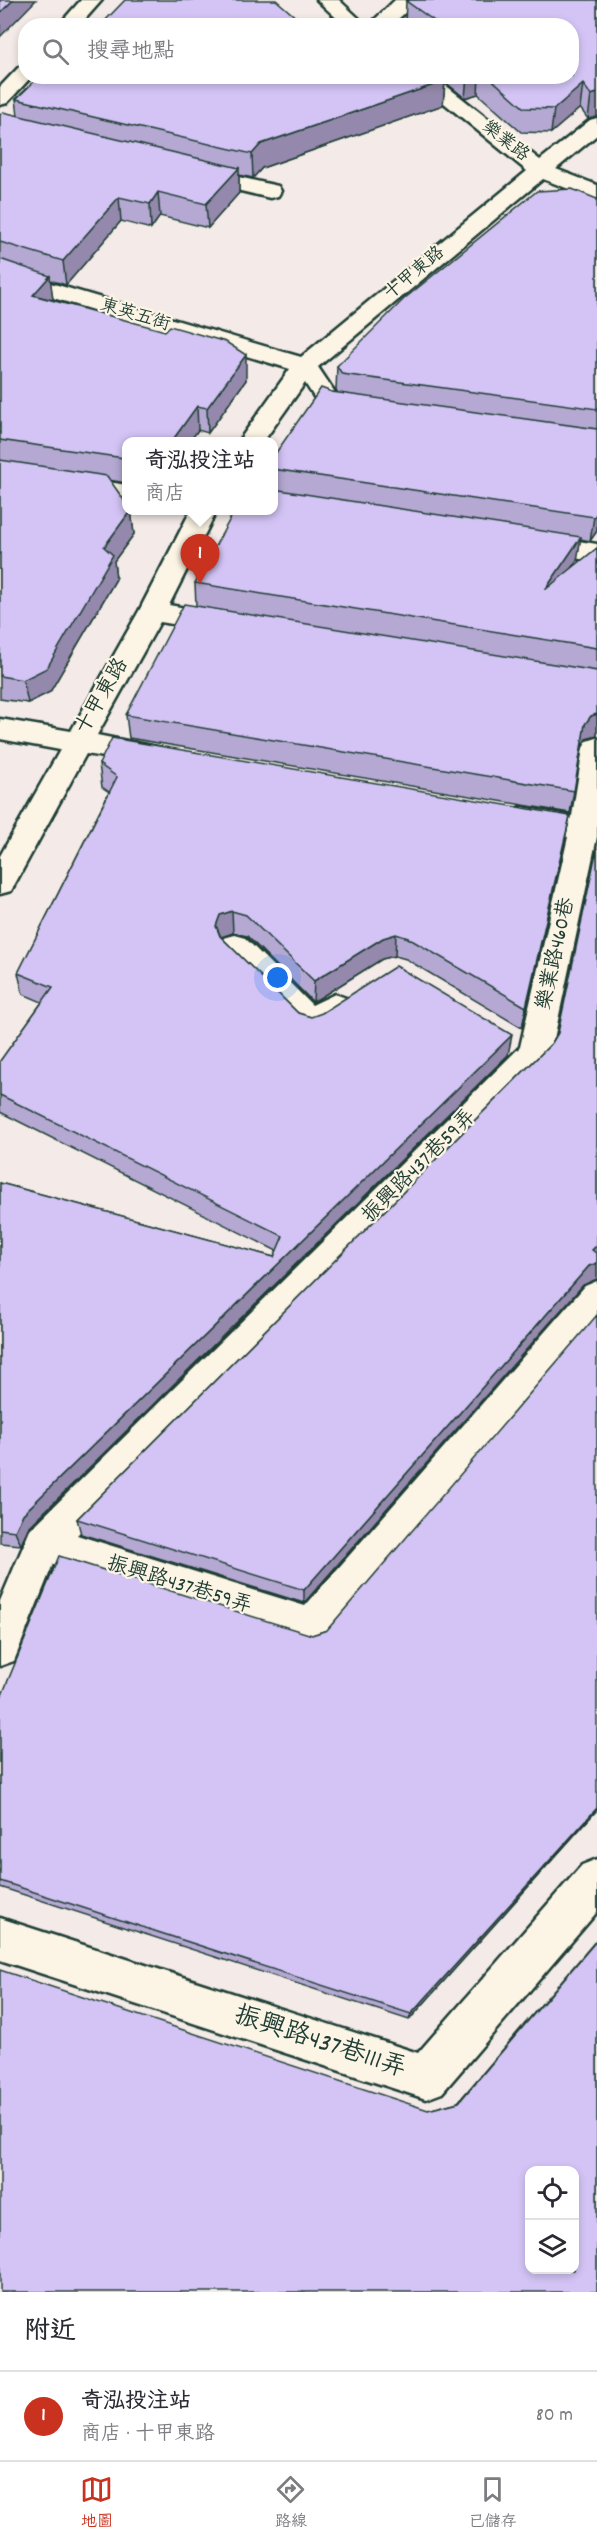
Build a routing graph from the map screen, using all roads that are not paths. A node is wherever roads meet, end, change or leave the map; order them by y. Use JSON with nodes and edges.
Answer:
{"nodes":[{"id":1,"x":92,"y":0,"type":"edge"},
{"id":2,"x":327,"y":0,"type":"edge"},
{"id":3,"x":405,"y":0,"type":"edge"},
{"id":4,"x":75,"y":18,"type":"edge"},
{"id":5,"x":348,"y":18,"type":"edge"},
{"id":6,"x":386,"y":18,"type":"edge"},
{"id":7,"x":18,"y":80,"type":"edge"},
{"id":8,"x":431,"y":84,"type":"edge"},
{"id":9,"x":0,"y":99,"type":"edge"},
{"id":10,"x":597,"y":124,"type":"edge"},
{"id":11,"x":180,"y":170,"type":"edge"},
{"id":12,"x":539,"y":170,"type":"junction"},
{"id":13,"x":270,"y":191,"type":"dead end"},
{"id":14,"x":597,"y":193,"type":"edge"},
{"id":15,"x":0,"y":275,"type":"edge"},
{"id":16,"x":305,"y":366,"type":"junction"},
{"id":17,"x":378,"y":413,"type":"edge"},
{"id":18,"x":253,"y":437,"type":"edge"},
{"id":19,"x":0,"y":473,"type":"edge"},
{"id":20,"x":122,"y":492,"type":"edge"},
{"id":21,"x":201,"y":515,"type":"edge"},
{"id":22,"x":506,"y":538,"type":"edge"},
{"id":23,"x":597,"y":553,"type":"edge"},
{"id":24,"x":152,"y":611,"type":"junction"},
{"id":25,"x":246,"y":627,"type":"edge"},
{"id":26,"x":0,"y":729,"type":"edge"},
{"id":27,"x":77,"y":742,"type":"junction"},
{"id":28,"x":597,"y":748,"type":"edge"},
{"id":29,"x":183,"y":760,"type":"edge"},
{"id":30,"x":501,"y":815,"type":"edge"},
{"id":31,"x":584,"y":829,"type":"junction"},
{"id":32,"x":0,"y":883,"type":"edge"},
{"id":33,"x":234,"y":947,"type":"edge"},
{"id":34,"x":357,"y":994,"type":"edge"},
{"id":35,"x":505,"y":1035,"type":"edge"},
{"id":36,"x":535,"y":1053,"type":"junction"},
{"id":37,"x":597,"y":1298,"type":"edge"},
{"id":38,"x":43,"y":1543,"type":"junction"},
{"id":39,"x":0,"y":1647,"type":"edge"},
{"id":40,"x":597,"y":1880,"type":"edge"},
{"id":41,"x":0,"y":1939,"type":"edge"}],
"edges":[{"from":1,"to":4,"type":"street"},
{"from":2,"to":5,"type":"street"},
{"from":3,"to":6,"type":"street"},
{"from":7,"to":9,"type":"street"},
{"from":8,"to":12,"type":"street","name":"樂業路"},
{"from":10,"to":12,"type":"street","name":"十甲東路"},
{"from":11,"to":13,"type":"street"},
{"from":12,"to":14,"type":"street","name":"樂業路"},
{"from":12,"to":16,"type":"street","name":"十甲東路"},
{"from":15,"to":16,"type":"street","name":"東英五街"},
{"from":16,"to":17,"type":"street"},
{"from":16,"to":18,"type":"street","name":"十甲東路"},
{"from":19,"to":20,"type":"street"},
{"from":21,"to":24,"type":"street","name":"十甲東路"},
{"from":22,"to":23,"type":"street"},
{"from":24,"to":25,"type":"street"},
{"from":24,"to":27,"type":"street","name":"十甲東路"},
{"from":26,"to":27,"type":"street"},
{"from":27,"to":29,"type":"street"},
{"from":27,"to":32,"type":"street","name":"十甲東路"},
{"from":28,"to":31,"type":"street","name":"樂業路460巷"},
{"from":30,"to":31,"type":"street"},
{"from":31,"to":36,"type":"street","name":"樂業路460巷"},
{"from":33,"to":34,"type":"street"},
{"from":35,"to":36,"type":"street"},
{"from":36,"to":38,"type":"street","name":"振興路437巷59弄"},
{"from":37,"to":38,"type":"street","name":"振興路437巷59弄"},
{"from":38,"to":39,"type":"street","name":"振興路437巷59弄"},
{"from":40,"to":41,"type":"street","name":"振興路437巷111弄"}]}
